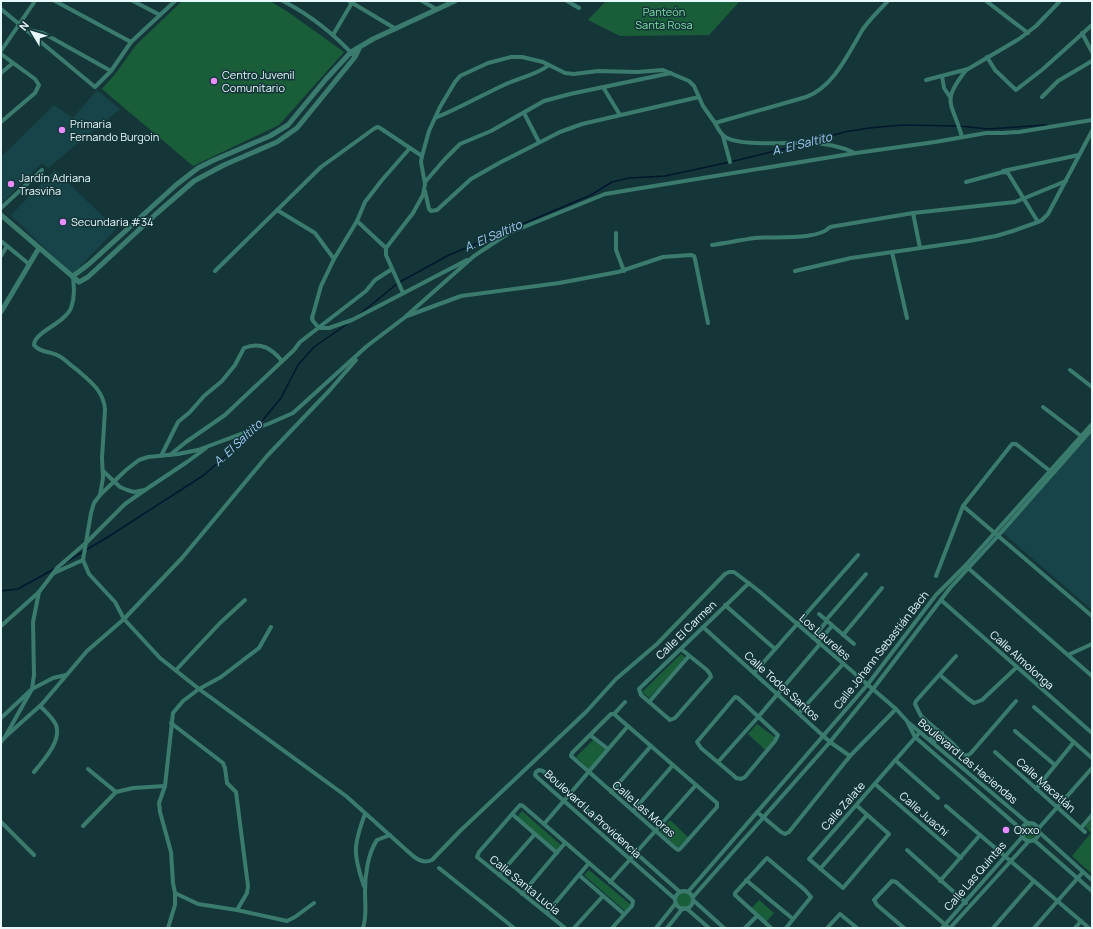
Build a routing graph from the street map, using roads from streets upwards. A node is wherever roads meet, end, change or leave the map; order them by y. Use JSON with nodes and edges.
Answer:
{"nodes":[{"id":1,"x":35,"y":1,"type":"edge"},
{"id":2,"x":55,"y":1,"type":"edge"},
{"id":3,"x":133,"y":1,"type":"edge"},
{"id":4,"x":175,"y":1,"type":"edge"},
{"id":5,"x":283,"y":1,"type":"edge"},
{"id":6,"x":295,"y":1,"type":"edge"},
{"id":7,"x":422,"y":1,"type":"edge"},
{"id":8,"x":455,"y":1,"type":"edge"},
{"id":9,"x":567,"y":1,"type":"edge"},
{"id":10,"x":888,"y":1,"type":"edge"},
{"id":11,"x":986,"y":1,"type":"edge"},
{"id":12,"x":1060,"y":1,"type":"edge"},
{"id":13,"x":352,"y":2,"type":"edge"},
{"id":14,"x":293,"y":6,"type":"junction"},
{"id":15,"x":579,"y":8,"type":"dead end"},
{"id":16,"x":1,"y":9,"type":"edge"},
{"id":17,"x":436,"y":9,"type":"junction"},
{"id":18,"x":160,"y":15,"type":"junction"},
{"id":19,"x":20,"y":24,"type":"junction"},
{"id":20,"x":1092,"y":25,"type":"edge"},
{"id":21,"x":396,"y":29,"type":"junction"},
{"id":22,"x":27,"y":30,"type":"junction"},
{"id":23,"x":1028,"y":33,"type":"junction"},
{"id":24,"x":1082,"y":34,"type":"junction"},
{"id":25,"x":333,"y":35,"type":"junction"},
{"id":26,"x":131,"y":42,"type":"junction"},
{"id":27,"x":359,"y":49,"type":"junction"},
{"id":28,"x":351,"y":52,"type":"junction"},
{"id":29,"x":1092,"y":52,"type":"edge"},
{"id":30,"x":1,"y":53,"type":"edge"},
{"id":31,"x":355,"y":57,"type":"junction"},
{"id":32,"x":987,"y":57,"type":"junction"},
{"id":33,"x":1092,"y":61,"type":"edge"},
{"id":34,"x":13,"y":63,"type":"junction"},
{"id":35,"x":549,"y":64,"type":"junction"},
{"id":36,"x":968,"y":69,"type":"junction"},
{"id":37,"x":110,"y":71,"type":"junction"},
{"id":38,"x":1,"y":73,"type":"edge"},
{"id":39,"x":671,"y":73,"type":"junction"},
{"id":40,"x":942,"y":76,"type":"junction"},
{"id":41,"x":926,"y":80,"type":"dead end"},
{"id":42,"x":603,"y":87,"type":"junction"},
{"id":43,"x":700,"y":97,"type":"junction"},
{"id":44,"x":950,"y":97,"type":"junction"},
{"id":45,"x":1042,"y":97,"type":"dead end"},
{"id":46,"x":524,"y":113,"type":"junction"},
{"id":47,"x":620,"y":115,"type":"junction"},
{"id":48,"x":435,"y":118,"type":"junction"},
{"id":49,"x":1092,"y":120,"type":"edge"},
{"id":50,"x":1,"y":122,"type":"edge"},
{"id":51,"x":715,"y":123,"type":"junction"},
{"id":52,"x":1092,"y":131,"type":"edge"},
{"id":53,"x":723,"y":136,"type":"junction"},
{"id":54,"x":962,"y":137,"type":"junction"},
{"id":55,"x":539,"y":142,"type":"junction"},
{"id":56,"x":242,"y":148,"type":"junction"},
{"id":57,"x":410,"y":148,"type":"junction"},
{"id":58,"x":856,"y":153,"type":"junction"},
{"id":59,"x":1079,"y":155,"type":"junction"},
{"id":60,"x":245,"y":156,"type":"junction"},
{"id":61,"x":422,"y":156,"type":"junction"},
{"id":62,"x":730,"y":162,"type":"dead end"},
{"id":63,"x":42,"y":170,"type":"dead end"},
{"id":64,"x":994,"y":172,"type":"dead end"},
{"id":65,"x":1066,"y":180,"type":"junction"},
{"id":66,"x":425,"y":182,"type":"junction"},
{"id":67,"x":966,"y":182,"type":"dead end"},
{"id":68,"x":425,"y":191,"type":"junction"},
{"id":69,"x":1024,"y":198,"type":"junction"},
{"id":70,"x":150,"y":207,"type":"junction"},
{"id":71,"x":1,"y":208,"type":"edge"},
{"id":72,"x":277,"y":210,"type":"junction"},
{"id":73,"x":913,"y":213,"type":"junction"},
{"id":74,"x":156,"y":214,"type":"junction"},
{"id":75,"x":1,"y":215,"type":"edge"},
{"id":76,"x":356,"y":221,"type":"junction"},
{"id":77,"x":1038,"y":222,"type":"junction"},
{"id":78,"x":616,"y":232,"type":"dead end"},
{"id":79,"x":1,"y":241,"type":"edge"},
{"id":80,"x":712,"y":245,"type":"dead end"},
{"id":81,"x":7,"y":246,"type":"junction"},
{"id":82,"x":39,"y":248,"type":"junction"},
{"id":83,"x":386,"y":248,"type":"junction"},
{"id":84,"x":920,"y":248,"type":"junction"},
{"id":85,"x":892,"y":252,"type":"junction"},
{"id":86,"x":1,"y":256,"type":"edge"},
{"id":87,"x":474,"y":256,"type":"junction"},
{"id":88,"x":334,"y":259,"type":"junction"},
{"id":89,"x":29,"y":264,"type":"junction"},
{"id":90,"x":392,"y":269,"type":"junction"},
{"id":91,"x":215,"y":271,"type":"dead end"},
{"id":92,"x":624,"y":271,"type":"junction"},
{"id":93,"x":795,"y":271,"type":"dead end"},
{"id":94,"x":72,"y":276,"type":"junction"},
{"id":95,"x":79,"y":282,"type":"junction"},
{"id":96,"x":74,"y":290,"type":"junction"},
{"id":97,"x":403,"y":293,"type":"junction"},
{"id":98,"x":1,"y":312,"type":"edge"},
{"id":99,"x":404,"y":318,"type":"junction"},
{"id":100,"x":907,"y":318,"type":"dead end"},
{"id":101,"x":708,"y":323,"type":"dead end"},
{"id":102,"x":319,"y":328,"type":"junction"},
{"id":103,"x":368,"y":346,"type":"junction"},
{"id":104,"x":282,"y":361,"type":"junction"},
{"id":105,"x":1070,"y":370,"type":"dead end"},
{"id":106,"x":1092,"y":386,"type":"edge"},
{"id":107,"x":1043,"y":407,"type":"dead end"},
{"id":108,"x":1092,"y":424,"type":"edge"},
{"id":109,"x":1092,"y":429,"type":"edge"},
{"id":110,"x":1081,"y":436,"type":"junction"},
{"id":111,"x":210,"y":446,"type":"junction"},
{"id":112,"x":170,"y":455,"type":"junction"},
{"id":113,"x":161,"y":456,"type":"junction"},
{"id":114,"x":103,"y":471,"type":"junction"},
{"id":115,"x":1050,"y":471,"type":"junction"},
{"id":116,"x":115,"y":482,"type":"junction"},
{"id":117,"x":145,"y":490,"type":"junction"},
{"id":118,"x":100,"y":495,"type":"junction"},
{"id":119,"x":963,"y":506,"type":"junction"},
{"id":120,"x":997,"y":534,"type":"junction"},
{"id":121,"x":87,"y":542,"type":"junction"},
{"id":122,"x":858,"y":555,"type":"dead end"},
{"id":123,"x":83,"y":560,"type":"junction"},
{"id":124,"x":968,"y":568,"type":"junction"},
{"id":125,"x":54,"y":573,"type":"junction"},
{"id":126,"x":866,"y":574,"type":"dead end"},
{"id":127,"x":936,"y":576,"type":"dead end"},
{"id":128,"x":748,"y":583,"type":"junction"},
{"id":129,"x":882,"y":588,"type":"dead end"},
{"id":130,"x":39,"y":592,"type":"junction"},
{"id":131,"x":245,"y":600,"type":"dead end"},
{"id":132,"x":941,"y":600,"type":"junction"},
{"id":133,"x":725,"y":605,"type":"junction"},
{"id":134,"x":819,"y":614,"type":"dead end"},
{"id":135,"x":1092,"y":616,"type":"edge"},
{"id":136,"x":124,"y":619,"type":"junction"},
{"id":137,"x":826,"y":621,"type":"junction"},
{"id":138,"x":797,"y":624,"type":"junction"},
{"id":139,"x":1,"y":626,"type":"edge"},
{"id":140,"x":832,"y":626,"type":"junction"},
{"id":141,"x":271,"y":627,"type":"dead end"},
{"id":142,"x":703,"y":627,"type":"junction"},
{"id":143,"x":843,"y":635,"type":"junction"},
{"id":144,"x":813,"y":638,"type":"junction"},
{"id":145,"x":819,"y":643,"type":"junction"},
{"id":146,"x":854,"y":644,"type":"dead end"},
{"id":147,"x":1092,"y":644,"type":"edge"},
{"id":148,"x":681,"y":649,"type":"junction"},
{"id":149,"x":775,"y":649,"type":"junction"},
{"id":150,"x":1068,"y":655,"type":"junction"},
{"id":151,"x":690,"y":656,"type":"junction"},
{"id":152,"x":956,"y":656,"type":"dead end"},
{"id":153,"x":843,"y":664,"type":"junction"},
{"id":154,"x":1017,"y":668,"type":"junction"},
{"id":155,"x":176,"y":670,"type":"junction"},
{"id":156,"x":754,"y":673,"type":"junction"},
{"id":157,"x":940,"y":674,"type":"junction"},
{"id":158,"x":66,"y":675,"type":"junction"},
{"id":159,"x":1092,"y":676,"type":"edge"},
{"id":160,"x":868,"y":684,"type":"junction"},
{"id":161,"x":32,"y":689,"type":"junction"},
{"id":162,"x":199,"y":689,"type":"junction"},
{"id":163,"x":874,"y":689,"type":"junction"},
{"id":164,"x":778,"y":694,"type":"junction"},
{"id":165,"x":1016,"y":701,"type":"dead end"},
{"id":166,"x":625,"y":702,"type":"dead end"},
{"id":167,"x":649,"y":702,"type":"junction"},
{"id":168,"x":40,"y":706,"type":"junction"},
{"id":169,"x":1034,"y":707,"type":"dead end"},
{"id":170,"x":896,"y":709,"type":"junction"},
{"id":171,"x":799,"y":713,"type":"junction"},
{"id":172,"x":614,"y":714,"type":"junction"},
{"id":173,"x":759,"y":716,"type":"junction"},
{"id":174,"x":1,"y":718,"type":"edge"},
{"id":175,"x":907,"y":721,"type":"junction"},
{"id":176,"x":171,"y":723,"type":"junction"},
{"id":177,"x":628,"y":726,"type":"junction"},
{"id":178,"x":1016,"y":731,"type":"dead end"},
{"id":179,"x":920,"y":732,"type":"junction"},
{"id":180,"x":940,"y":732,"type":"junction"},
{"id":181,"x":1092,"y":733,"type":"edge"},
{"id":182,"x":590,"y":735,"type":"junction"},
{"id":183,"x":824,"y":736,"type":"junction"},
{"id":184,"x":5,"y":737,"type":"junction"},
{"id":185,"x":915,"y":737,"type":"junction"},
{"id":186,"x":1,"y":742,"type":"edge"},
{"id":187,"x":830,"y":742,"type":"junction"},
{"id":188,"x":931,"y":742,"type":"junction"},
{"id":189,"x":1074,"y":742,"type":"junction"},
{"id":190,"x":651,"y":746,"type":"junction"},
{"id":191,"x":608,"y":750,"type":"junction"},
{"id":192,"x":995,"y":752,"type":"dead end"},
{"id":193,"x":850,"y":756,"type":"junction"},
{"id":194,"x":1092,"y":758,"type":"edge"},
{"id":195,"x":895,"y":760,"type":"junction"},
{"id":196,"x":718,"y":762,"type":"junction"},
{"id":197,"x":1055,"y":765,"type":"junction"},
{"id":198,"x":673,"y":766,"type":"junction"},
{"id":199,"x":1092,"y":768,"type":"edge"},
{"id":200,"x":88,"y":769,"type":"dead end"},
{"id":201,"x":34,"y":772,"type":"dead end"},
{"id":202,"x":588,"y":772,"type":"junction"},
{"id":203,"x":875,"y":784,"type":"junction"},
{"id":204,"x":696,"y":785,"type":"junction"},
{"id":205,"x":165,"y":786,"type":"junction"},
{"id":206,"x":1036,"y":789,"type":"junction"},
{"id":207,"x":116,"y":792,"type":"junction"},
{"id":208,"x":610,"y":792,"type":"junction"},
{"id":209,"x":570,"y":795,"type":"junction"},
{"id":210,"x":938,"y":798,"type":"dead end"},
{"id":211,"x":564,"y":801,"type":"junction"},
{"id":212,"x":856,"y":805,"type":"junction"},
{"id":213,"x":946,"y":806,"type":"dead end"},
{"id":214,"x":1057,"y":808,"type":"junction"},
{"id":215,"x":633,"y":811,"type":"junction"},
{"id":216,"x":757,"y":812,"type":"junction"},
{"id":217,"x":365,"y":814,"type":"junction"},
{"id":218,"x":512,"y":814,"type":"junction"},
{"id":219,"x":867,"y":815,"type":"junction"},
{"id":220,"x":1092,"y":815,"type":"edge"},
{"id":221,"x":764,"y":817,"type":"junction"},
{"id":222,"x":1,"y":822,"type":"edge"},
{"id":223,"x":544,"y":824,"type":"junction"},
{"id":224,"x":1029,"y":824,"type":"junction"},
{"id":225,"x":83,"y":826,"type":"dead end"},
{"id":226,"x":1081,"y":828,"type":"junction"},
{"id":227,"x":1022,"y":830,"type":"junction"},
{"id":228,"x":655,"y":831,"type":"junction"},
{"id":229,"x":1039,"y":831,"type":"junction"},
{"id":230,"x":1085,"y":832,"type":"dead end"},
{"id":231,"x":534,"y":834,"type":"junction"},
{"id":232,"x":390,"y":835,"type":"junction"},
{"id":233,"x":980,"y":835,"type":"junction"},
{"id":234,"x":1023,"y":836,"type":"junction"},
{"id":235,"x":1034,"y":840,"type":"junction"},
{"id":236,"x":1029,"y":841,"type":"junction"},
{"id":237,"x":565,"y":843,"type":"junction"},
{"id":238,"x":907,"y":850,"type":"dead end"},
{"id":239,"x":557,"y":853,"type":"junction"},
{"id":240,"x":636,"y":853,"type":"junction"},
{"id":241,"x":34,"y":854,"type":"dead end"},
{"id":242,"x":1004,"y":856,"type":"junction"},
{"id":243,"x":961,"y":858,"type":"junction"},
{"id":244,"x":630,"y":860,"type":"junction"},
{"id":245,"x":1010,"y":860,"type":"junction"},
{"id":246,"x":589,"y":864,"type":"junction"},
{"id":247,"x":439,"y":868,"type":"dead end"},
{"id":248,"x":820,"y":869,"type":"junction"},
{"id":249,"x":1083,"y":872,"type":"junction"},
{"id":250,"x":499,"y":875,"type":"junction"},
{"id":251,"x":579,"y":875,"type":"junction"},
{"id":252,"x":1077,"y":878,"type":"junction"},
{"id":253,"x":746,"y":880,"type":"junction"},
{"id":254,"x":1092,"y":880,"type":"edge"},
{"id":255,"x":940,"y":881,"type":"junction"},
{"id":256,"x":1034,"y":881,"type":"junction"},
{"id":257,"x":610,"y":882,"type":"junction"},
{"id":258,"x":365,"y":889,"type":"junction"},
{"id":259,"x":1092,"y":891,"type":"edge"},
{"id":260,"x":680,"y":892,"type":"junction"},
{"id":261,"x":688,"y":892,"type":"junction"},
{"id":262,"x":175,"y":893,"type":"junction"},
{"id":263,"x":522,"y":894,"type":"junction"},
{"id":264,"x":603,"y":896,"type":"junction"},
{"id":265,"x":693,"y":899,"type":"junction"},
{"id":266,"x":1057,"y":900,"type":"junction"},
{"id":267,"x":676,"y":901,"type":"junction"},
{"id":268,"x":964,"y":901,"type":"junction"},
{"id":269,"x":314,"y":903,"type":"dead end"},
{"id":270,"x":969,"y":906,"type":"junction"},
{"id":271,"x":685,"y":908,"type":"junction"},
{"id":272,"x":237,"y":910,"type":"junction"},
{"id":273,"x":547,"y":913,"type":"junction"},
{"id":274,"x":624,"y":914,"type":"junction"},
{"id":275,"x":756,"y":916,"type":"junction"},
{"id":276,"x":793,"y":919,"type":"junction"},
{"id":277,"x":1081,"y":921,"type":"junction"},
{"id":278,"x":943,"y":926,"type":"edge"},
{"id":279,"x":747,"y":927,"type":"edge"},
{"id":280,"x":168,"y":928,"type":"edge"},
{"id":281,"x":363,"y":928,"type":"edge"},
{"id":282,"x":514,"y":928,"type":"edge"},
{"id":283,"x":565,"y":928,"type":"edge"},
{"id":284,"x":574,"y":928,"type":"edge"},
{"id":285,"x":612,"y":928,"type":"edge"},
{"id":286,"x":656,"y":928,"type":"edge"},
{"id":287,"x":667,"y":928,"type":"edge"},
{"id":288,"x":709,"y":928,"type":"edge"},
{"id":289,"x":724,"y":928,"type":"edge"},
{"id":290,"x":771,"y":928,"type":"edge"},
{"id":291,"x":786,"y":928,"type":"edge"},
{"id":292,"x":827,"y":928,"type":"edge"},
{"id":293,"x":858,"y":928,"type":"edge"},
{"id":294,"x":904,"y":928,"type":"edge"},
{"id":295,"x":950,"y":928,"type":"edge"},
{"id":296,"x":993,"y":928,"type":"edge"},
{"id":297,"x":1034,"y":928,"type":"edge"},
{"id":298,"x":1075,"y":928,"type":"edge"},
{"id":299,"x":1089,"y":928,"type":"edge"}],
"edges":[{"from":1,"to":19,"type":"street"},
{"from":2,"to":26,"type":"street"},
{"from":3,"to":18,"type":"street"},
{"from":4,"to":18,"type":"street"},
{"from":5,"to":14,"type":"street"},
{"from":6,"to":14,"type":"street"},
{"from":7,"to":17,"type":"street"},
{"from":8,"to":17,"type":"street"},
{"from":9,"to":15,"type":"street"},
{"from":10,"to":51,"type":"street"},
{"from":11,"to":23,"type":"street"},
{"from":12,"to":23,"type":"street"},
{"from":13,"to":21,"type":"street"},
{"from":13,"to":25,"type":"street"},
{"from":14,"to":25,"type":"street"},
{"from":16,"to":19,"type":"street"},
{"from":17,"to":21,"type":"street"},
{"from":18,"to":26,"type":"street"},
{"from":19,"to":22,"type":"street"},
{"from":19,"to":30,"type":"street"},
{"from":20,"to":24,"type":"street"},
{"from":21,"to":27,"type":"street"},
{"from":22,"to":37,"type":"street"},
{"from":22,"to":37,"type":"street"},
{"from":23,"to":32,"type":"street"},
{"from":24,"to":29,"type":"street"},
{"from":24,"to":32,"type":"street"},
{"from":25,"to":28,"type":"street"},
{"from":26,"to":37,"type":"street"},
{"from":27,"to":28,"type":"street"},
{"from":27,"to":31,"type":"street"},
{"from":28,"to":31,"type":"street"},
{"from":28,"to":56,"type":"street"},
{"from":30,"to":34,"type":"street"},
{"from":31,"to":60,"type":"street"},
{"from":32,"to":36,"type":"street"},
{"from":33,"to":45,"type":"street"},
{"from":34,"to":38,"type":"street"},
{"from":34,"to":50,"type":"street"},
{"from":35,"to":39,"type":"street"},
{"from":35,"to":48,"type":"street"},
{"from":35,"to":48,"type":"street"},
{"from":36,"to":40,"type":"street"},
{"from":36,"to":44,"type":"street"},
{"from":39,"to":42,"type":"street"},
{"from":39,"to":43,"type":"street"},
{"from":40,"to":41,"type":"street"},
{"from":40,"to":44,"type":"street"},
{"from":42,"to":46,"type":"street"},
{"from":42,"to":47,"type":"street"},
{"from":43,"to":47,"type":"street"},
{"from":43,"to":51,"type":"street"},
{"from":44,"to":54,"type":"street"},
{"from":46,"to":55,"type":"street"},
{"from":46,"to":66,"type":"street"},
{"from":47,"to":55,"type":"street"},
{"from":48,"to":61,"type":"street"},
{"from":49,"to":54,"type":"street"},
{"from":51,"to":53,"type":"street"},
{"from":52,"to":59,"type":"street"},
{"from":53,"to":58,"type":"street"},
{"from":53,"to":62,"type":"street"},
{"from":54,"to":58,"type":"street"},
{"from":55,"to":68,"type":"street"},
{"from":56,"to":60,"type":"street"},
{"from":56,"to":70,"type":"street"},
{"from":57,"to":61,"type":"street"},
{"from":57,"to":72,"type":"street"},
{"from":57,"to":76,"type":"street"},
{"from":58,"to":87,"type":"street"},
{"from":59,"to":64,"type":"street"},
{"from":59,"to":65,"type":"street"},
{"from":60,"to":74,"type":"street"},
{"from":61,"to":66,"type":"street"},
{"from":63,"to":71,"type":"street"},
{"from":65,"to":69,"type":"street"},
{"from":65,"to":77,"type":"street"},
{"from":66,"to":68,"type":"street"},
{"from":67,"to":69,"type":"street"},
{"from":68,"to":83,"type":"street"},
{"from":69,"to":73,"type":"street"},
{"from":69,"to":77,"type":"street"},
{"from":70,"to":74,"type":"street"},
{"from":70,"to":94,"type":"street"},
{"from":72,"to":88,"type":"street"},
{"from":72,"to":91,"type":"street"},
{"from":73,"to":80,"type":"street"},
{"from":73,"to":84,"type":"street"},
{"from":74,"to":95,"type":"street"},
{"from":75,"to":82,"type":"street"},
{"from":76,"to":83,"type":"street"},
{"from":76,"to":88,"type":"street"},
{"from":77,"to":84,"type":"street"},
{"from":78,"to":92,"type":"street"},
{"from":79,"to":81,"type":"street"},
{"from":81,"to":86,"type":"street"},
{"from":81,"to":89,"type":"street"},
{"from":82,"to":89,"type":"street"},
{"from":82,"to":94,"type":"street"},
{"from":83,"to":90,"type":"street"},
{"from":84,"to":85,"type":"street"},
{"from":85,"to":93,"type":"street"},
{"from":85,"to":100,"type":"street"},
{"from":87,"to":97,"type":"street"},
{"from":87,"to":99,"type":"street"},
{"from":88,"to":102,"type":"street"},
{"from":89,"to":98,"type":"street"},
{"from":90,"to":97,"type":"street"},
{"from":90,"to":102,"type":"street"},
{"from":92,"to":99,"type":"street"},
{"from":92,"to":101,"type":"street"},
{"from":94,"to":95,"type":"street"},
{"from":94,"to":96,"type":"street"},
{"from":95,"to":96,"type":"street"},
{"from":96,"to":114,"type":"street"},
{"from":97,"to":102,"type":"street"},
{"from":99,"to":103,"type":"street"},
{"from":102,"to":104,"type":"street"},
{"from":103,"to":111,"type":"street"},
{"from":103,"to":136,"type":"street"},
{"from":104,"to":112,"type":"street"},
{"from":104,"to":113,"type":"street"},
{"from":105,"to":106,"type":"street"},
{"from":107,"to":110,"type":"street"},
{"from":108,"to":110,"type":"street","name":"Calle Johann Sebastián Bach"},
{"from":109,"to":120,"type":"street","name":"Calle Johann Sebastián Bach"},
{"from":110,"to":115,"type":"street","name":"Calle Johann Sebastián Bach"},
{"from":111,"to":112,"type":"street"},
{"from":111,"to":117,"type":"street"},
{"from":112,"to":113,"type":"street"},
{"from":113,"to":116,"type":"street"},
{"from":114,"to":116,"type":"street"},
{"from":114,"to":118,"type":"street"},
{"from":115,"to":119,"type":"street"},
{"from":115,"to":120,"type":"street","name":"Calle Johann Sebastián Bach"},
{"from":116,"to":117,"type":"street"},
{"from":116,"to":118,"type":"street"},
{"from":117,"to":121,"type":"street"},
{"from":118,"to":121,"type":"street"},
{"from":119,"to":120,"type":"street"},
{"from":119,"to":127,"type":"street"},
{"from":120,"to":124,"type":"street","name":"Calle Johann Sebastián Bach"},
{"from":120,"to":135,"type":"street"},
{"from":120,"to":160,"type":"street","name":"Calle Johann Sebastián Bach"},
{"from":121,"to":123,"type":"street"},
{"from":121,"to":125,"type":"street"},
{"from":122,"to":138,"type":"street"},
{"from":123,"to":125,"type":"street"},
{"from":123,"to":136,"type":"street","name":"Los Laureles"},
{"from":124,"to":132,"type":"street","name":"Calle Johann Sebastián Bach"},
{"from":124,"to":150,"type":"street"},
{"from":125,"to":130,"type":"street"},
{"from":126,"to":137,"type":"street"},
{"from":128,"to":133,"type":"street","name":"Calle El Carmen"},
{"from":128,"to":138,"type":"street","name":"Los Laureles"},
{"from":128,"to":232,"type":"street","name":"Los Laureles"},
{"from":129,"to":143,"type":"street"},
{"from":130,"to":139,"type":"street"},
{"from":130,"to":161,"type":"street"},
{"from":131,"to":155,"type":"street"},
{"from":132,"to":154,"type":"street","name":"Calle Almolonga"},
{"from":132,"to":163,"type":"street","name":"Calle Johann Sebastián Bach"},
{"from":133,"to":142,"type":"street","name":"Calle El Carmen"},
{"from":133,"to":149,"type":"street"},
{"from":134,"to":137,"type":"street"},
{"from":136,"to":155,"type":"street","name":"Los Laureles"},
{"from":136,"to":158,"type":"street"},
{"from":137,"to":140,"type":"street"},
{"from":137,"to":144,"type":"street"},
{"from":138,"to":144,"type":"street","name":"Los Laureles"},
{"from":138,"to":149,"type":"street"},
{"from":140,"to":143,"type":"street"},
{"from":140,"to":145,"type":"street"},
{"from":141,"to":162,"type":"street"},
{"from":142,"to":148,"type":"street","name":"Calle El Carmen"},
{"from":142,"to":156,"type":"street","name":"Calle Todos Santos"},
{"from":143,"to":146,"type":"street"},
{"from":144,"to":145,"type":"street","name":"Los Laureles"},
{"from":145,"to":153,"type":"street","name":"Los Laureles"},
{"from":145,"to":164,"type":"street"},
{"from":147,"to":150,"type":"street"},
{"from":148,"to":151,"type":"street"},
{"from":148,"to":167,"type":"street","name":"Calle El Carmen"},
{"from":149,"to":156,"type":"street"},
{"from":150,"to":159,"type":"street"},
{"from":151,"to":167,"type":"street"},
{"from":151,"to":167,"type":"street"},
{"from":152,"to":157,"type":"street"},
{"from":153,"to":160,"type":"street","name":"Los Laureles"},
{"from":153,"to":171,"type":"street"},
{"from":154,"to":157,"type":"street"},
{"from":154,"to":181,"type":"street","name":"Calle Almolonga"},
{"from":155,"to":162,"type":"street","name":"Los Laureles"},
{"from":156,"to":164,"type":"street","name":"Calle Todos Santos"},
{"from":157,"to":180,"type":"street"},
{"from":158,"to":161,"type":"street"},
{"from":158,"to":168,"type":"street"},
{"from":160,"to":163,"type":"street","name":"Los Laureles"},
{"from":160,"to":183,"type":"street","name":"Calle Johann Sebastián Bach"},
{"from":161,"to":174,"type":"street"},
{"from":161,"to":184,"type":"street"},
{"from":162,"to":176,"type":"street"},
{"from":162,"to":217,"type":"street","name":"Los Laureles"},
{"from":163,"to":170,"type":"street","name":"Los Laureles"},
{"from":163,"to":187,"type":"street","name":"Calle Johann Sebastián Bach"},
{"from":164,"to":171,"type":"street","name":"Calle Todos Santos"},
{"from":164,"to":173,"type":"street"},
{"from":165,"to":180,"type":"street"},
{"from":166,"to":172,"type":"street"},
{"from":168,"to":184,"type":"street"},
{"from":168,"to":201,"type":"street"},
{"from":169,"to":189,"type":"street"},
{"from":170,"to":175,"type":"street","name":"Los Laureles"},
{"from":170,"to":193,"type":"street"},
{"from":171,"to":183,"type":"street","name":"Calle Todos Santos"},
{"from":172,"to":177,"type":"street","name":"Calle Las Moras"},
{"from":172,"to":182,"type":"street","name":"Calle Las Moras"},
{"from":173,"to":196,"type":"street"},
{"from":173,"to":196,"type":"street"},
{"from":173,"to":196,"type":"street"},
{"from":175,"to":179,"type":"street","name":"Boulevard Las Haciendas"},
{"from":175,"to":185,"type":"street","name":"Boulevard Las Haciendas"},
{"from":176,"to":205,"type":"street"},
{"from":176,"to":272,"type":"street"},
{"from":177,"to":190,"type":"street","name":"Calle Las Moras"},
{"from":177,"to":191,"type":"street"},
{"from":178,"to":197,"type":"street"},
{"from":179,"to":185,"type":"street","name":"Calle Zalate"},
{"from":179,"to":188,"type":"street","name":"Boulevard Las Haciendas"},
{"from":180,"to":188,"type":"street"},
{"from":182,"to":191,"type":"street"},
{"from":182,"to":202,"type":"street","name":"Calle Las Moras"},
{"from":183,"to":187,"type":"street","name":"Calle Todos Santos"},
{"from":183,"to":216,"type":"street","name":"Calle Johann Sebastián Bach"},
{"from":184,"to":186,"type":"street"},
{"from":185,"to":195,"type":"street","name":"Calle Zalate"},
{"from":185,"to":227,"type":"street","name":"Boulevard Las Haciendas"},
{"from":187,"to":193,"type":"street","name":"Calle Todos Santos"},
{"from":187,"to":221,"type":"street","name":"Calle Johann Sebastián Bach"},
{"from":188,"to":224,"type":"street","name":"Boulevard Las Haciendas"},
{"from":189,"to":194,"type":"street"},
{"from":189,"to":197,"type":"street"},
{"from":190,"to":198,"type":"street","name":"Calle Las Moras"},
{"from":190,"to":208,"type":"street"},
{"from":191,"to":202,"type":"street"},
{"from":192,"to":206,"type":"street","name":"Calle Macatlán"},
{"from":193,"to":221,"type":"street"},
{"from":195,"to":203,"type":"street","name":"Calle Zalate"},
{"from":195,"to":210,"type":"street"},
{"from":197,"to":206,"type":"street"},
{"from":198,"to":204,"type":"street","name":"Calle Las Moras"},
{"from":198,"to":215,"type":"street"},
{"from":199,"to":214,"type":"street"},
{"from":200,"to":207,"type":"street"},
{"from":202,"to":208,"type":"street","name":"Calle Las Moras"},
{"from":202,"to":209,"type":"street"},
{"from":203,"to":212,"type":"street","name":"Calle Zalate"},
{"from":203,"to":243,"type":"street","name":"Calle Juachi"},
{"from":204,"to":228,"type":"street"},
{"from":204,"to":228,"type":"street","name":"Calle Las Moras"},
{"from":205,"to":207,"type":"street"},
{"from":205,"to":262,"type":"street"},
{"from":206,"to":214,"type":"street","name":"Calle Macatlán"},
{"from":207,"to":225,"type":"street"},
{"from":208,"to":215,"type":"street","name":"Calle Las Moras"},
{"from":209,"to":211,"type":"street"},
{"from":209,"to":211,"type":"street","name":"Boulevard La Providencia"},
{"from":209,"to":240,"type":"street","name":"Boulevard La Providencia"},
{"from":211,"to":223,"type":"street"},
{"from":211,"to":244,"type":"street","name":"Boulevard La Providencia"},
{"from":212,"to":219,"type":"street"},
{"from":212,"to":248,"type":"street","name":"Calle Zalate"},
{"from":213,"to":233,"type":"street"},
{"from":214,"to":226,"type":"street","name":"Calle Macatlán"},
{"from":214,"to":229,"type":"street"},
{"from":215,"to":228,"type":"street","name":"Calle Las Moras"},
{"from":216,"to":221,"type":"street"},
{"from":216,"to":261,"type":"street","name":"Calle Johann Sebastián Bach"},
{"from":217,"to":232,"type":"street","name":"Los Laureles"},
{"from":217,"to":258,"type":"street"},
{"from":218,"to":223,"type":"street"},
{"from":218,"to":231,"type":"street"},
{"from":218,"to":250,"type":"street","name":"Calle Santa Lucia"},
{"from":219,"to":248,"type":"street"},
{"from":219,"to":248,"type":"street","name":"Calle Zalate"},
{"from":220,"to":226,"type":"street"},
{"from":221,"to":265,"type":"street","name":"Calle Johann Sebastián Bach"},
{"from":222,"to":241,"type":"street"},
{"from":223,"to":237,"type":"street"},
{"from":224,"to":227,"type":"street"},
{"from":224,"to":229,"type":"street"},
{"from":226,"to":230,"type":"street","name":"Calle Macatlán"},
{"from":227,"to":234,"type":"street"},
{"from":228,"to":240,"type":"street"},
{"from":229,"to":235,"type":"street"},
{"from":229,"to":249,"type":"street"},
{"from":231,"to":239,"type":"street"},
{"from":231,"to":250,"type":"street"},
{"from":232,"to":258,"type":"street"},
{"from":233,"to":242,"type":"street"},
{"from":233,"to":243,"type":"street"},
{"from":234,"to":236,"type":"street"},
{"from":234,"to":242,"type":"street","name":"Calle Las Quintas"},
{"from":235,"to":236,"type":"street"},
{"from":235,"to":252,"type":"street"},
{"from":236,"to":245,"type":"street","name":"Calle Las Quintas"},
{"from":237,"to":239,"type":"street"},
{"from":237,"to":246,"type":"street"},
{"from":238,"to":255,"type":"street"},
{"from":239,"to":263,"type":"street"},
{"from":240,"to":244,"type":"street"},
{"from":240,"to":260,"type":"street","name":"Boulevard La Providencia"},
{"from":242,"to":245,"type":"street"},
{"from":242,"to":268,"type":"street","name":"Calle Las Quintas"},
{"from":243,"to":255,"type":"street"},
{"from":244,"to":257,"type":"street"},
{"from":244,"to":267,"type":"street","name":"Boulevard La Providencia"},
{"from":245,"to":256,"type":"street"},
{"from":245,"to":270,"type":"street","name":"Calle Las Quintas"},
{"from":246,"to":251,"type":"street"},
{"from":246,"to":257,"type":"street"},
{"from":247,"to":282,"type":"street"},
{"from":249,"to":252,"type":"street"},
{"from":249,"to":254,"type":"street"},
{"from":250,"to":263,"type":"street","name":"Calle Santa Lucia"},
{"from":251,"to":264,"type":"street"},
{"from":251,"to":273,"type":"street"},
{"from":252,"to":259,"type":"street"},
{"from":252,"to":266,"type":"street"},
{"from":253,"to":275,"type":"street"},
{"from":253,"to":276,"type":"street"},
{"from":253,"to":276,"type":"street"},
{"from":255,"to":268,"type":"street"},
{"from":256,"to":266,"type":"street"},
{"from":256,"to":296,"type":"street"},
{"from":257,"to":274,"type":"street"},
{"from":258,"to":281,"type":"street"},
{"from":260,"to":261,"type":"street"},
{"from":260,"to":267,"type":"street"},
{"from":261,"to":265,"type":"street"},
{"from":262,"to":272,"type":"street"},
{"from":262,"to":280,"type":"street"},
{"from":263,"to":273,"type":"street","name":"Calle Santa Lucia"},
{"from":264,"to":274,"type":"street"},
{"from":264,"to":284,"type":"street"},
{"from":265,"to":271,"type":"street"},
{"from":265,"to":289,"type":"street"},
{"from":266,"to":277,"type":"street"},
{"from":266,"to":297,"type":"street"},
{"from":267,"to":271,"type":"street"},
{"from":267,"to":286,"type":"street"},
{"from":268,"to":270,"type":"street"},
{"from":268,"to":278,"type":"street","name":"Calle Las Quintas"},
{"from":269,"to":272,"type":"street"},
{"from":270,"to":295,"type":"street","name":"Calle Las Quintas"},
{"from":271,"to":287,"type":"street"},
{"from":271,"to":288,"type":"street"},
{"from":273,"to":283,"type":"street","name":"Calle Santa Lucia"},
{"from":274,"to":285,"type":"street"},
{"from":275,"to":279,"type":"street"},
{"from":275,"to":290,"type":"street"},
{"from":276,"to":291,"type":"street"},
{"from":277,"to":298,"type":"street"},
{"from":277,"to":299,"type":"street"},
{"from":278,"to":294,"type":"street"},
{"from":278,"to":295,"type":"street"},
{"from":292,"to":293,"type":"street"}]}
